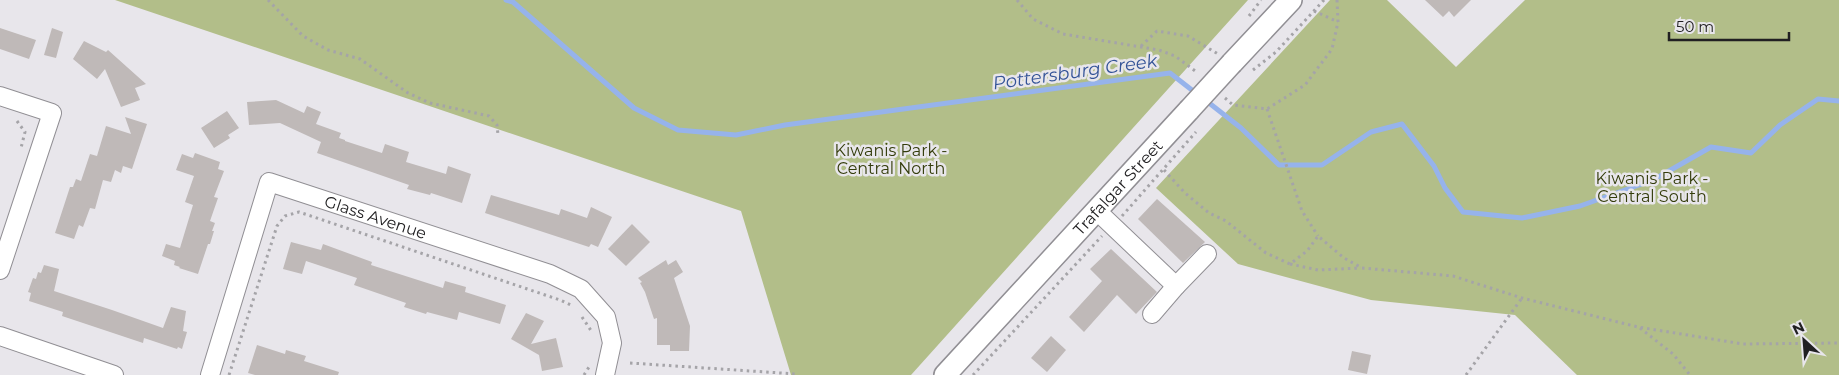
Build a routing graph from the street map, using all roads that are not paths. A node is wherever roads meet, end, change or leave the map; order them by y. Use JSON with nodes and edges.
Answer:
{"nodes":[{"id":1,"x":1291,"y":0,"type":"edge"},
{"id":2,"x":0,"y":96,"type":"edge"},
{"id":3,"x":1097,"y":211,"type":"junction"},
{"id":4,"x":1207,"y":254,"type":"dead end"},
{"id":5,"x":0,"y":270,"type":"edge"},
{"id":6,"x":1176,"y":286,"type":"junction"},
{"id":7,"x":1152,"y":314,"type":"dead end"},
{"id":8,"x":0,"y":336,"type":"edge"},
{"id":9,"x":114,"y":375,"type":"edge"},
{"id":10,"x":210,"y":375,"type":"edge"},
{"id":11,"x":605,"y":375,"type":"edge"},
{"id":12,"x":945,"y":375,"type":"edge"}],
"edges":[{"from":1,"to":3,"type":"main road","name":"Trafalgar Street","bridge":true},
{"from":2,"to":5,"type":"street"},
{"from":3,"to":6,"type":"street"},
{"from":3,"to":12,"type":"main road","name":"Trafalgar Street"},
{"from":4,"to":6,"type":"street"},
{"from":6,"to":7,"type":"street"},
{"from":8,"to":9,"type":"street"},
{"from":10,"to":11,"type":"street","name":"Glass Avenue"}]}
